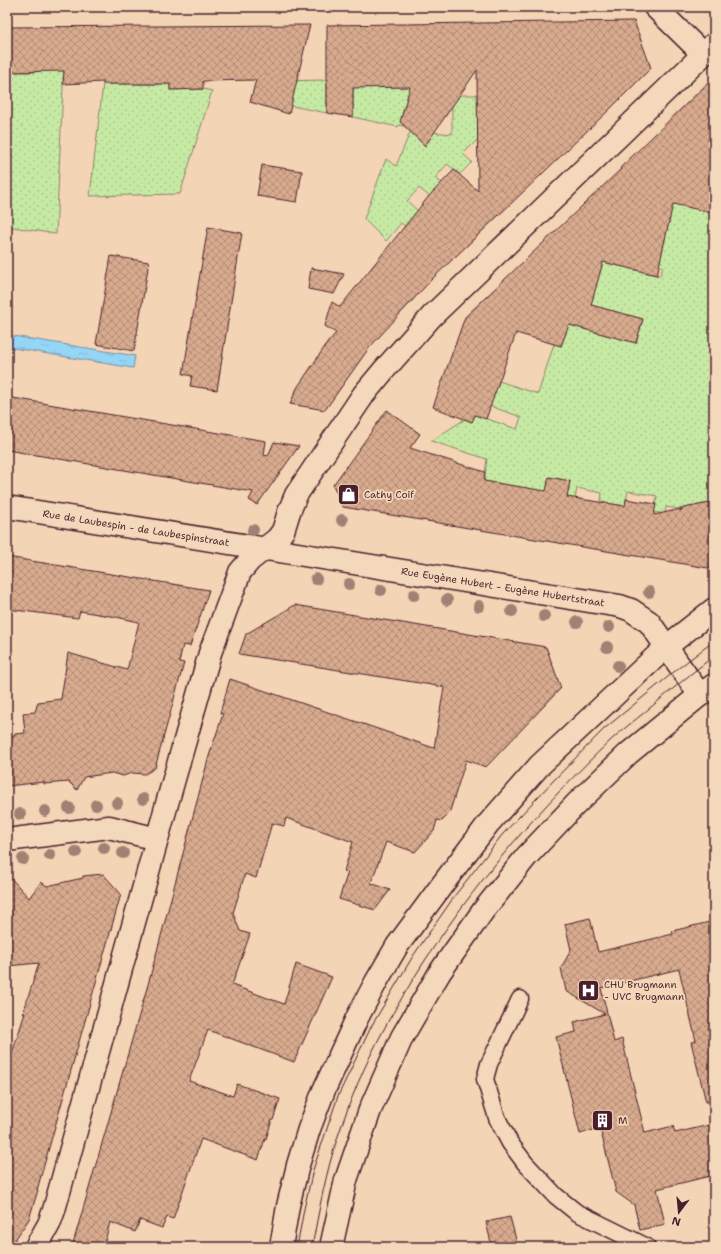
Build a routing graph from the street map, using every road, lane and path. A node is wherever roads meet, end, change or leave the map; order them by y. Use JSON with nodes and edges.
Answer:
{"nodes":[{"id":1,"x":655,"y":7,"type":"edge"},
{"id":2,"x":708,"y":49,"type":"edge"},
{"id":3,"x":7,"y":507,"type":"edge"},
{"id":4,"x":265,"y":549,"type":"junction"},
{"id":5,"x":714,"y":609,"type":"edge"},
{"id":6,"x":666,"y":647,"type":"junction"},
{"id":7,"x":707,"y":690,"type":"edge"},
{"id":8,"x":157,"y":838,"type":"junction"},
{"id":9,"x":7,"y":840,"type":"edge"},
{"id":10,"x":520,"y":999,"type":"dead end"},
{"id":11,"x":36,"y":1247,"type":"edge"},
{"id":12,"x":281,"y":1247,"type":"edge"},
{"id":13,"x":331,"y":1247,"type":"edge"},
{"id":14,"x":647,"y":1247,"type":"edge"}],
"edges":[{"from":1,"to":2,"type":"street"},
{"from":2,"to":4,"type":"street"},
{"from":3,"to":4,"type":"street","name":"Rue de Laubespin - de Laubespinstraat"},
{"from":4,"to":6,"type":"street","name":"Rue Eugène Hubert - Eugène Hubertstraat"},
{"from":4,"to":8,"type":"street"},
{"from":5,"to":6,"type":"street"},
{"from":6,"to":7,"type":"street","name":"Rue Eugène Hubert - Eugène Hubertstraat"},
{"from":6,"to":12,"type":"street"},
{"from":7,"to":13,"type":"street"},
{"from":8,"to":9,"type":"street"},
{"from":8,"to":11,"type":"street"},
{"from":10,"to":14,"type":"lane"}]}
